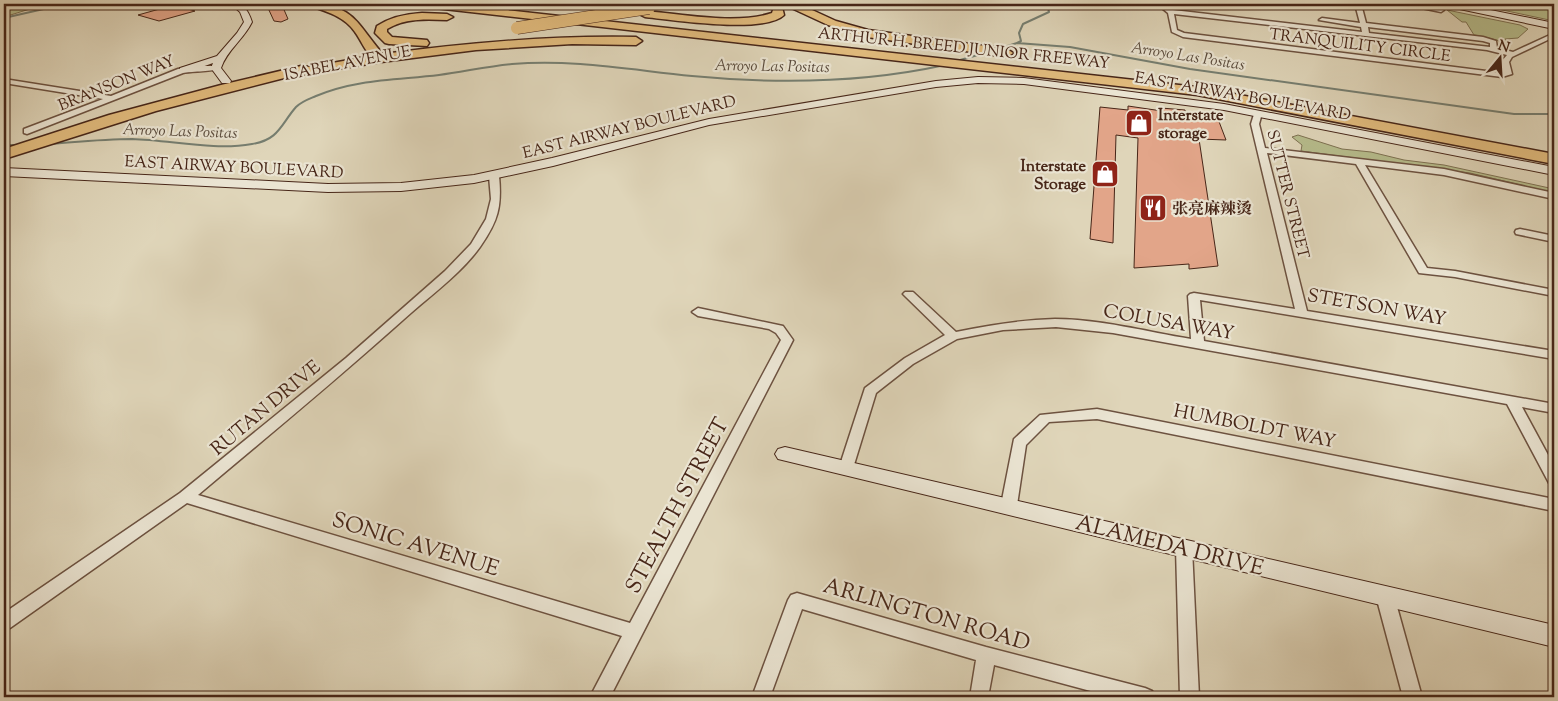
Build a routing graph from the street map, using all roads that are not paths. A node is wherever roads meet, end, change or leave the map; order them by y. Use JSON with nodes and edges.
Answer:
{"nodes":[{"id":1,"x":235,"y":4,"type":"edge"},
{"id":2,"x":314,"y":4,"type":"edge"},
{"id":3,"x":426,"y":4,"type":"edge"},
{"id":4,"x":494,"y":4,"type":"edge"},
{"id":5,"x":520,"y":4,"type":"edge"},
{"id":6,"x":598,"y":4,"type":"edge"},
{"id":7,"x":769,"y":4,"type":"edge"},
{"id":8,"x":790,"y":4,"type":"edge"},
{"id":9,"x":1160,"y":4,"type":"edge"},
{"id":10,"x":1167,"y":4,"type":"edge"},
{"id":11,"x":1358,"y":4,"type":"edge"},
{"id":12,"x":1405,"y":4,"type":"edge"},
{"id":13,"x":1450,"y":4,"type":"edge"},
{"id":14,"x":1464,"y":4,"type":"edge"},
{"id":15,"x":548,"y":6,"type":"dead end"},
{"id":16,"x":669,"y":7,"type":"edge"},
{"id":17,"x":567,"y":8,"type":"dead end"},
{"id":18,"x":1441,"y":10,"type":"dead end"},
{"id":19,"x":1171,"y":12,"type":"junction"},
{"id":20,"x":1315,"y":19,"type":"dead end"},
{"id":21,"x":1364,"y":25,"type":"junction"},
{"id":22,"x":1554,"y":25,"type":"edge"},
{"id":23,"x":513,"y":29,"type":"dead end"},
{"id":24,"x":484,"y":34,"type":"dead end"},
{"id":25,"x":1366,"y":34,"type":"junction"},
{"id":26,"x":1554,"y":35,"type":"edge"},
{"id":27,"x":735,"y":39,"type":"junction"},
{"id":28,"x":650,"y":42,"type":"dead end"},
{"id":29,"x":423,"y":43,"type":"junction"},
{"id":30,"x":664,"y":43,"type":"dead end"},
{"id":31,"x":1492,"y":49,"type":"junction"},
{"id":32,"x":374,"y":53,"type":"junction"},
{"id":33,"x":1513,"y":54,"type":"junction"},
{"id":34,"x":1020,"y":55,"type":"dead end"},
{"id":35,"x":217,"y":63,"type":"junction"},
{"id":36,"x":184,"y":70,"type":"joint"},
{"id":37,"x":287,"y":73,"type":"junction"},
{"id":38,"x":1067,"y":76,"type":"junction"},
{"id":39,"x":4,"y":81,"type":"edge"},
{"id":40,"x":226,"y":81,"type":"junction"},
{"id":41,"x":112,"y":98,"type":"junction"},
{"id":42,"x":1258,"y":113,"type":"junction"},
{"id":43,"x":28,"y":131,"type":"dead end"},
{"id":44,"x":4,"y":147,"type":"edge"},
{"id":45,"x":1554,"y":148,"type":"edge"},
{"id":46,"x":1262,"y":150,"type":"junction"},
{"id":47,"x":4,"y":154,"type":"edge"},
{"id":48,"x":1554,"y":160,"type":"edge"},
{"id":49,"x":1359,"y":162,"type":"junction"},
{"id":50,"x":1554,"y":171,"type":"edge"},
{"id":51,"x":4,"y":172,"type":"edge"},
{"id":52,"x":494,"y":176,"type":"junction"},
{"id":53,"x":1554,"y":196,"type":"edge"},
{"id":54,"x":1520,"y":232,"type":"dead end"},
{"id":55,"x":1554,"y":239,"type":"edge"},
{"id":56,"x":1554,"y":293,"type":"edge"},
{"id":57,"x":909,"y":294,"type":"dead end"},
{"id":58,"x":698,"y":312,"type":"dead end"},
{"id":59,"x":1302,"y":313,"type":"junction"},
{"id":60,"x":953,"y":336,"type":"junction"},
{"id":61,"x":1198,"y":344,"type":"junction"},
{"id":62,"x":1554,"y":355,"type":"edge"},
{"id":63,"x":1512,"y":400,"type":"junction"},
{"id":64,"x":1554,"y":408,"type":"edge"},
{"id":65,"x":785,"y":454,"type":"dead end"},
{"id":66,"x":846,"y":468,"type":"junction"},
{"id":67,"x":1554,"y":480,"type":"edge"},
{"id":68,"x":185,"y":497,"type":"junction"},
{"id":69,"x":1009,"y":505,"type":"junction"},
{"id":70,"x":1554,"y":505,"type":"edge"},
{"id":71,"x":1184,"y":548,"type":"junction"},
{"id":72,"x":1385,"y":596,"type":"junction"},
{"id":73,"x":4,"y":623,"type":"edge"},
{"id":74,"x":634,"y":632,"type":"junction"},
{"id":75,"x":1554,"y":636,"type":"edge"},
{"id":76,"x":986,"y":655,"type":"junction"},
{"id":77,"x":600,"y":697,"type":"edge"},
{"id":78,"x":760,"y":697,"type":"edge"},
{"id":79,"x":979,"y":697,"type":"edge"},
{"id":80,"x":1145,"y":697,"type":"edge"},
{"id":81,"x":1190,"y":697,"type":"edge"},
{"id":82,"x":1413,"y":697,"type":"edge"}],
"edges":[{"from":1,"to":35,"type":"main road"},
{"from":2,"to":32,"type":"highway"},
{"from":3,"to":27,"type":"highway","name":"ARTHUR H. BREED JUNIOR FREEWAY"},
{"from":4,"to":45,"type":"highway","name":"ARTHUR H. BREED JUNIOR FREEWAY"},
{"from":5,"to":15,"type":"highway"},
{"from":6,"to":16,"type":"highway"},
{"from":7,"to":17,"type":"highway"},
{"from":8,"to":34,"type":"highway"},
{"from":9,"to":10,"type":"street"},
{"from":9,"to":19,"type":"street"},
{"from":11,"to":21,"type":"street"},
{"from":12,"to":18,"type":"street"},
{"from":13,"to":22,"type":"main road"},
{"from":14,"to":22,"type":"main road"},
{"from":16,"to":23,"type":"highway","bridge":true},
{"from":16,"to":32,"type":"highway","name":"ISABEL AVENUE","bridge":true},
{"from":19,"to":25,"type":"street"},
{"from":19,"to":33,"type":"street","name":"TRANQUILITY CIRCLE"},
{"from":20,"to":21,"type":"street"},
{"from":21,"to":25,"type":"street"},
{"from":21,"to":31,"type":"street"},
{"from":24,"to":29,"type":"highway","name":"ISABEL AVENUE"},
{"from":25,"to":31,"type":"street"},
{"from":26,"to":33,"type":"street"},
{"from":27,"to":29,"type":"highway"},
{"from":27,"to":38,"type":"highway","name":"ARTHUR H. BREED JUNIOR FREEWAY"},
{"from":28,"to":37,"type":"highway"},
{"from":29,"to":32,"type":"highway","name":"ISABEL AVENUE"},
{"from":30,"to":38,"type":"highway"},
{"from":31,"to":33,"type":"street"},
{"from":32,"to":37,"type":"highway","name":"ISABEL AVENUE"},
{"from":32,"to":40,"type":"highway","name":"ISABEL AVENUE"},
{"from":35,"to":36,"type":"main road"},
{"from":35,"to":40,"type":"main road"},
{"from":36,"to":41,"type":"street","name":"BRANSON WAY"},
{"from":37,"to":47,"type":"highway","name":"ISABEL AVENUE"},
{"from":38,"to":48,"type":"highway","name":"ARTHUR H. BREED JUNIOR FREEWAY"},
{"from":39,"to":41,"type":"street"},
{"from":40,"to":44,"type":"highway","name":"ISABEL AVENUE"},
{"from":41,"to":43,"type":"street","name":"BRANSON WAY"},
{"from":42,"to":46,"type":"street","name":"SUTTER STREET"},
{"from":42,"to":50,"type":"main road","name":"EAST AIRWAY BOULEVARD"},
{"from":42,"to":52,"type":"main road","name":"EAST AIRWAY BOULEVARD"},
{"from":46,"to":49,"type":"street"},
{"from":46,"to":59,"type":"street","name":"SUTTER STREET"},
{"from":49,"to":53,"type":"street"},
{"from":49,"to":56,"type":"street"},
{"from":51,"to":52,"type":"main road","name":"EAST AIRWAY BOULEVARD"},
{"from":52,"to":68,"type":"street","name":"RUTAN DRIVE"},
{"from":54,"to":55,"type":"street"},
{"from":57,"to":60,"type":"street"},
{"from":58,"to":74,"type":"street","name":"STEALTH STREET"},
{"from":59,"to":61,"type":"street","name":"STETSON WAY"},
{"from":59,"to":62,"type":"street","name":"STETSON WAY"},
{"from":60,"to":61,"type":"street","name":"COLUSA WAY"},
{"from":60,"to":66,"type":"street","name":"COLUSA WAY"},
{"from":61,"to":63,"type":"street","name":"COLUSA WAY"},
{"from":63,"to":64,"type":"street","name":"COLUSA WAY"},
{"from":63,"to":67,"type":"street"},
{"from":65,"to":66,"type":"main road","name":"ALAMEDA DRIVE"},
{"from":66,"to":69,"type":"main road","name":"ALAMEDA DRIVE"},
{"from":68,"to":73,"type":"street","name":"RUTAN DRIVE"},
{"from":68,"to":74,"type":"street","name":"SONIC AVENUE"},
{"from":69,"to":70,"type":"street","name":"HUMBOLDT WAY"},
{"from":69,"to":71,"type":"main road","name":"ALAMEDA DRIVE"},
{"from":71,"to":72,"type":"main road","name":"ALAMEDA DRIVE"},
{"from":71,"to":81,"type":"street"},
{"from":72,"to":75,"type":"main road","name":"ALAMEDA DRIVE"},
{"from":72,"to":82,"type":"street"},
{"from":74,"to":77,"type":"street","name":"STEALTH STREET"},
{"from":76,"to":78,"type":"street","name":"ARLINGTON ROAD"},
{"from":76,"to":79,"type":"street"},
{"from":76,"to":80,"type":"street","name":"ARLINGTON ROAD"}]}
